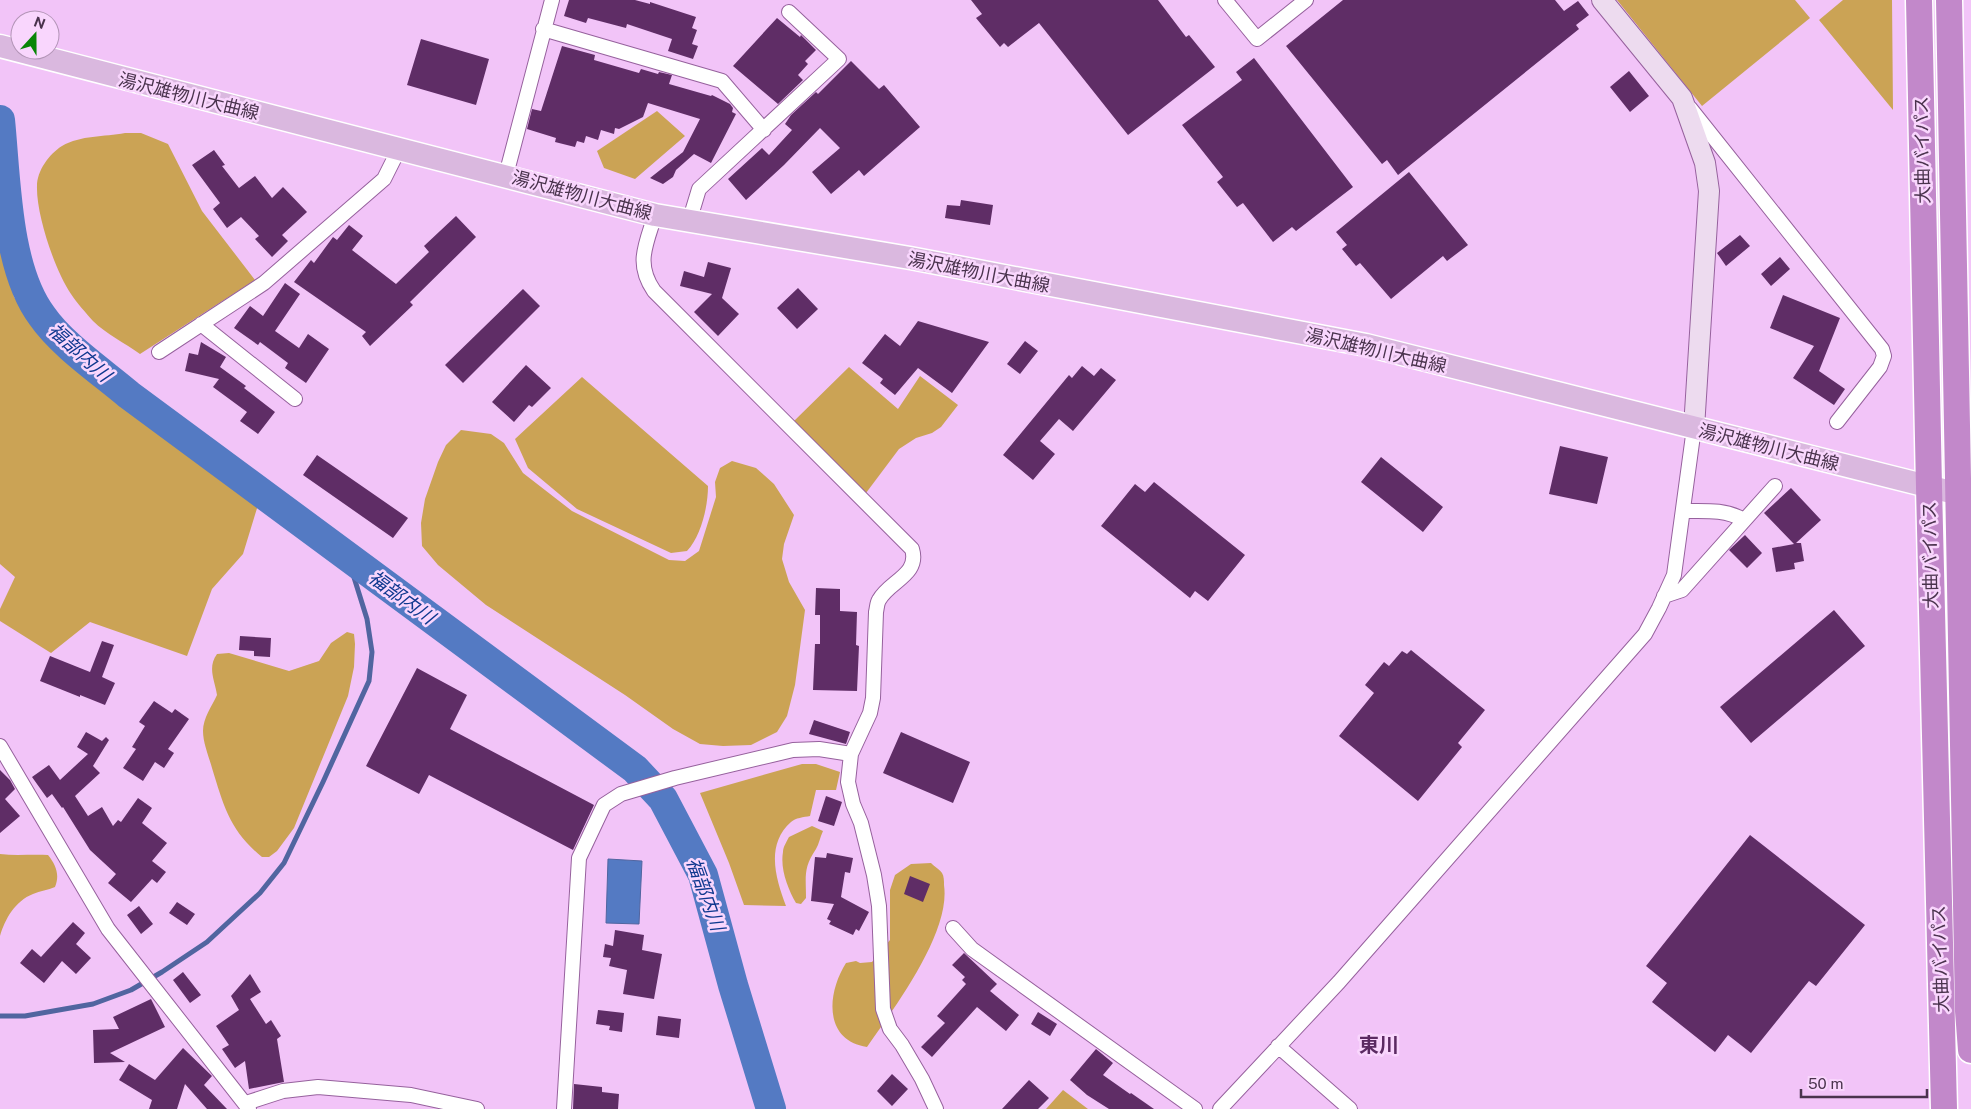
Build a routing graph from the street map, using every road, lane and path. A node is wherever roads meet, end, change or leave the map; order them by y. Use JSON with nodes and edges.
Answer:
{"nodes":[{"id":1,"x":552,"y":0,"type":"edge"},
{"id":2,"x":1225,"y":0,"type":"edge"},
{"id":3,"x":1306,"y":0,"type":"edge"},
{"id":4,"x":1602,"y":0,"type":"edge"},
{"id":5,"x":1919,"y":0,"type":"edge"},
{"id":6,"x":1950,"y":0,"type":"edge"},
{"id":7,"x":789,"y":12,"type":"dead end"},
{"id":8,"x":543,"y":29,"type":"junction"},
{"id":9,"x":0,"y":46,"type":"edge"},
{"id":10,"x":1682,"y":98,"type":"junction"},
{"id":11,"x":764,"y":130,"type":"junction"},
{"id":12,"x":399,"y":149,"type":"junction"},
{"id":13,"x":506,"y":175,"type":"junction"},
{"id":14,"x":655,"y":215,"type":"junction"},
{"id":15,"x":689,"y":222,"type":"junction"},
{"id":16,"x":201,"y":324,"type":"junction"},
{"id":17,"x":159,"y":352,"type":"dead end"},
{"id":18,"x":295,"y":398,"type":"dead end"},
{"id":19,"x":1837,"y":422,"type":"dead end"},
{"id":20,"x":1694,"y":428,"type":"junction"},
{"id":21,"x":1775,"y":486,"type":"dead end"},
{"id":22,"x":1928,"y":487,"type":"junction"},
{"id":23,"x":1965,"y":495,"type":"edge"},
{"id":24,"x":1683,"y":511,"type":"junction"},
{"id":25,"x":1744,"y":520,"type":"junction"},
{"id":26,"x":1664,"y":596,"type":"junction"},
{"id":27,"x":0,"y":746,"type":"edge"},
{"id":28,"x":851,"y":754,"type":"junction"},
{"id":29,"x":953,"y":928,"type":"dead end"},
{"id":30,"x":1969,"y":1011,"type":"edge"},
{"id":31,"x":1278,"y":1046,"type":"junction"},
{"id":32,"x":1971,"y":1050,"type":"edge"},
{"id":33,"x":415,"y":1102,"type":"edge"},
{"id":34,"x":247,"y":1106,"type":"edge"},
{"id":35,"x":477,"y":1109,"type":"edge"},
{"id":36,"x":564,"y":1109,"type":"edge"},
{"id":37,"x":936,"y":1109,"type":"edge"},
{"id":38,"x":1195,"y":1109,"type":"edge"},
{"id":39,"x":1220,"y":1109,"type":"edge"},
{"id":40,"x":1350,"y":1109,"type":"edge"},
{"id":41,"x":1944,"y":1109,"type":"edge"}],
"edges":[{"from":1,"to":8,"type":"street"},
{"from":2,"to":3,"type":"street"},
{"from":4,"to":10,"type":"street"},
{"from":5,"to":22,"type":"highway","name":"大曲バイパス"},
{"from":6,"to":23,"type":"highway","name":"大曲バイパス"},
{"from":7,"to":11,"type":"street"},
{"from":8,"to":11,"type":"street"},
{"from":8,"to":13,"type":"street"},
{"from":9,"to":12,"type":"main road","name":"湯沢雄物川大曲線"},
{"from":10,"to":19,"type":"street"},
{"from":10,"to":20,"type":"street"},
{"from":11,"to":15,"type":"street"},
{"from":12,"to":13,"type":"main road","name":"湯沢雄物川大曲線"},
{"from":12,"to":16,"type":"street"},
{"from":13,"to":14,"type":"main road","name":"湯沢雄物川大曲線"},
{"from":14,"to":15,"type":"main road","name":"湯沢雄物川大曲線"},
{"from":14,"to":28,"type":"street"},
{"from":15,"to":20,"type":"main road","name":"湯沢雄物川大曲線"},
{"from":16,"to":17,"type":"street"},
{"from":16,"to":18,"type":"street"},
{"from":20,"to":22,"type":"main road","name":"湯沢雄物川大曲線"},
{"from":20,"to":24,"type":"street"},
{"from":21,"to":25,"type":"street"},
{"from":22,"to":23,"type":"main road","name":"湯沢雄物川大曲線"},
{"from":22,"to":41,"type":"highway","name":"大曲バイパス"},
{"from":23,"to":30,"type":"highway","name":"大曲バイパス"},
{"from":24,"to":25,"type":"street"},
{"from":24,"to":26,"type":"street"},
{"from":25,"to":26,"type":"street"},
{"from":26,"to":31,"type":"street"},
{"from":27,"to":34,"type":"street"},
{"from":28,"to":36,"type":"street"},
{"from":28,"to":37,"type":"street"},
{"from":29,"to":38,"type":"street"},
{"from":30,"to":32,"type":"highway","name":"大曲バイパス"},
{"from":31,"to":39,"type":"street"},
{"from":31,"to":40,"type":"street"},
{"from":33,"to":34,"type":"street"},
{"from":33,"to":35,"type":"street"}]}
